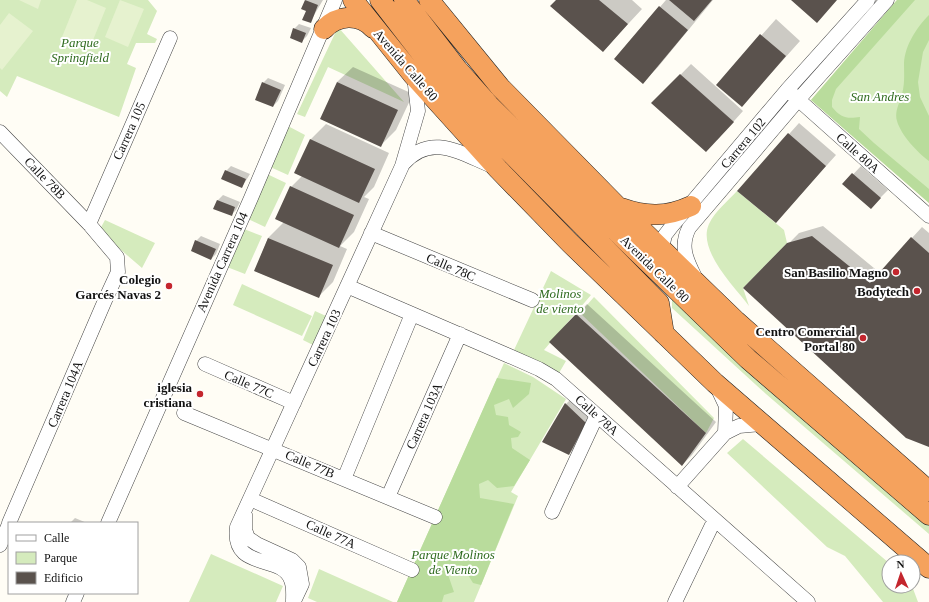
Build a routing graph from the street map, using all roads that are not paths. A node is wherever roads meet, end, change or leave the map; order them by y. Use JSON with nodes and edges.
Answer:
{"nodes":[{"id":1,"x":335,"y":0,"type":"edge"},
{"id":2,"x":353,"y":0,"type":"edge"},
{"id":3,"x":380,"y":0,"type":"edge"},
{"id":4,"x":404,"y":0,"type":"edge"},
{"id":5,"x":429,"y":0,"type":"edge"},
{"id":6,"x":868,"y":0,"type":"edge"},
{"id":7,"x":887,"y":0,"type":"edge"},
{"id":8,"x":324,"y":29,"type":"junction"},
{"id":9,"x":377,"y":32,"type":"junction"},
{"id":10,"x":170,"y":38,"type":"dead end"},
{"id":11,"x":413,"y":75,"type":"junction"},
{"id":12,"x":787,"y":90,"type":"junction"},
{"id":13,"x":798,"y":100,"type":"junction"},
{"id":14,"x":0,"y":132,"type":"edge"},
{"id":15,"x":402,"y":166,"type":"junction"},
{"id":16,"x":498,"y":169,"type":"junction"},
{"id":17,"x":617,"y":206,"type":"junction"},
{"id":18,"x":691,"y":206,"type":"junction"},
{"id":19,"x":929,"y":216,"type":"edge"},
{"id":20,"x":89,"y":224,"type":"junction"},
{"id":21,"x":371,"y":233,"type":"junction"},
{"id":22,"x":661,"y":247,"type":"junction"},
{"id":23,"x":118,"y":264,"type":"joint"},
{"id":24,"x":658,"y":273,"type":"junction"},
{"id":25,"x":347,"y":286,"type":"junction"},
{"id":26,"x":700,"y":286,"type":"junction"},
{"id":27,"x":532,"y":300,"type":"dead end"},
{"id":28,"x":659,"y":303,"type":"junction"},
{"id":29,"x":412,"y":314,"type":"junction"},
{"id":30,"x":460,"y":334,"type":"junction"},
{"id":31,"x":664,"y":334,"type":"junction"},
{"id":32,"x":204,"y":364,"type":"dead end"},
{"id":33,"x":715,"y":384,"type":"junction"},
{"id":34,"x":294,"y":403,"type":"junction"},
{"id":35,"x":184,"y":413,"type":"dead end"},
{"id":36,"x":598,"y":415,"type":"junction"},
{"id":37,"x":761,"y":424,"type":"junction"},
{"id":38,"x":725,"y":433,"type":"junction"},
{"id":39,"x":273,"y":449,"type":"junction"},
{"id":40,"x":344,"y":479,"type":"junction"},
{"id":41,"x":677,"y":487,"type":"junction"},
{"id":42,"x":929,"y":491,"type":"edge"},
{"id":43,"x":388,"y":497,"type":"junction"},
{"id":44,"x":248,"y":504,"type":"junction"},
{"id":45,"x":552,"y":512,"type":"dead end"},
{"id":46,"x":929,"y":515,"type":"edge"},
{"id":47,"x":435,"y":517,"type":"dead end"},
{"id":48,"x":714,"y":521,"type":"junction"},
{"id":49,"x":9,"y":522,"type":"edge"},
{"id":50,"x":108,"y":522,"type":"edge"},
{"id":51,"x":8,"y":525,"type":"edge"},
{"id":52,"x":0,"y":545,"type":"edge"},
{"id":53,"x":929,"y":568,"type":"edge"},
{"id":54,"x":412,"y":570,"type":"dead end"},
{"id":55,"x":293,"y":602,"type":"edge"},
{"id":56,"x":675,"y":602,"type":"edge"},
{"id":57,"x":808,"y":602,"type":"edge"}],
"edges":[{"from":1,"to":8,"type":"street","name":"Avenida Carrera 104"},
{"from":2,"to":9,"type":"highway","name":"Avenida Calle 80"},
{"from":3,"to":28,"type":"highway","name":"Avenida Calle 80"},
{"from":4,"to":24,"type":"highway","name":"Avenida Calle 80"},
{"from":5,"to":17,"type":"highway","name":"Avenida Calle 80"},
{"from":6,"to":12,"type":"street","name":"Carrera 102"},
{"from":7,"to":13,"type":"street","name":"Carrera 102"},
{"from":8,"to":9,"type":"highway"},
{"from":8,"to":50,"type":"street","name":"Avenida Carrera 104"},
{"from":9,"to":11,"type":"highway","name":"Avenida Calle 80"},
{"from":10,"to":20,"type":"street","name":"Carrera 105"},
{"from":11,"to":15,"type":"street","name":"Carrera 103"},
{"from":11,"to":16,"type":"highway","name":"Avenida Calle 80"},
{"from":12,"to":13,"type":"street","name":"Calle 80A"},
{"from":12,"to":18,"type":"street","name":"Carrera 102"},
{"from":13,"to":19,"type":"street","name":"Calle 80A"},
{"from":13,"to":26,"type":"street","name":"Carrera 102"},
{"from":14,"to":20,"type":"street","name":"Calle 78B"},
{"from":15,"to":16,"type":"street","name":"Carrera 103"},
{"from":15,"to":21,"type":"street","name":"Carrera 103"},
{"from":16,"to":31,"type":"highway","name":"Avenida Calle 80"},
{"from":17,"to":18,"type":"highway"},
{"from":17,"to":22,"type":"highway","name":"Avenida Calle 80"},
{"from":18,"to":22,"type":"street","name":"Carrera 102"},
{"from":20,"to":23,"type":"street","name":"Calle 78B"},
{"from":21,"to":25,"type":"street","name":"Carrera 103"},
{"from":21,"to":27,"type":"street","name":"Calle 78C"},
{"from":22,"to":24,"type":"street","name":"Carrera 102"},
{"from":22,"to":26,"type":"highway","name":"Avenida Calle 80"},
{"from":23,"to":49,"type":"street","name":"Carrera 104A"},
{"from":24,"to":28,"type":"street","name":"Carrera 102"},
{"from":24,"to":46,"type":"highway","name":"Avenida Calle 80"},
{"from":25,"to":29,"type":"street","name":"Calle 78A"},
{"from":25,"to":34,"type":"street","name":"Carrera 103"},
{"from":26,"to":42,"type":"highway","name":"Avenida Calle 80"},
{"from":28,"to":31,"type":"highway","name":"Avenida Calle 80"},
{"from":29,"to":30,"type":"street","name":"Calle 78A"},
{"from":29,"to":40,"type":"street"},
{"from":30,"to":36,"type":"street","name":"Calle 78A"},
{"from":30,"to":43,"type":"street","name":"Carrera 103A"},
{"from":31,"to":33,"type":"highway","name":"Avenida Calle 80"},
{"from":32,"to":34,"type":"street","name":"Calle 77C"},
{"from":33,"to":37,"type":"highway","name":"Avenida Calle 80"},
{"from":33,"to":38,"type":"street"},
{"from":34,"to":39,"type":"street","name":"Carrera 103"},
{"from":35,"to":39,"type":"street","name":"Calle 77B"},
{"from":36,"to":41,"type":"street","name":"Calle 78A"},
{"from":36,"to":45,"type":"street"},
{"from":37,"to":38,"type":"street"},
{"from":37,"to":53,"type":"highway","name":"Avenida Calle 80"},
{"from":38,"to":41,"type":"street"},
{"from":39,"to":40,"type":"street","name":"Calle 77B"},
{"from":39,"to":44,"type":"street","name":"Carrera 103"},
{"from":40,"to":43,"type":"street","name":"Calle 77B"},
{"from":41,"to":48,"type":"street","name":"Calle 78A"},
{"from":43,"to":47,"type":"street","name":"Calle 77B"},
{"from":44,"to":54,"type":"street","name":"Calle 77A"},
{"from":44,"to":55,"type":"street","name":"Carrera 103"},
{"from":48,"to":56,"type":"street"},
{"from":48,"to":57,"type":"street","name":"Calle 78A"},
{"from":51,"to":52,"type":"street","name":"Carrera 104A"}]}
